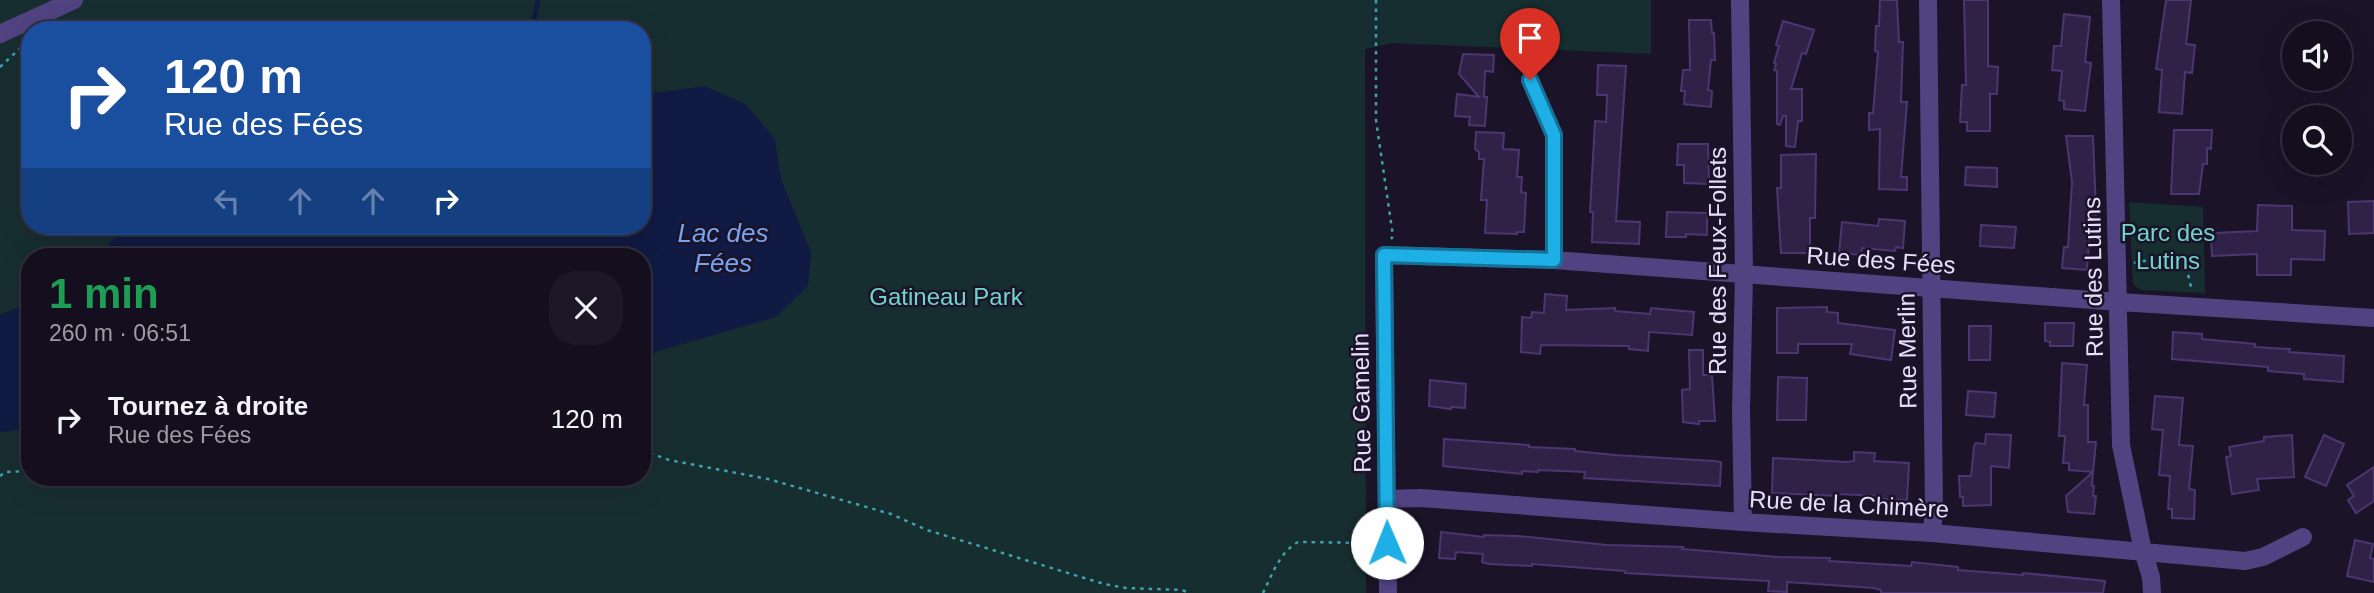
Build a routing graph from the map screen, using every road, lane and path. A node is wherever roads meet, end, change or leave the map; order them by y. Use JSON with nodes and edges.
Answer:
{"nodes":[{"id":1,"x":75,"y":0,"type":"edge"},
{"id":2,"x":1376,"y":0,"type":"edge"},
{"id":3,"x":1740,"y":0,"type":"edge"},
{"id":4,"x":1928,"y":0,"type":"edge"},
{"id":5,"x":2111,"y":0,"type":"edge"},
{"id":6,"x":29,"y":21,"type":"edge"},
{"id":7,"x":21,"y":24,"type":"edge"},
{"id":8,"x":0,"y":34,"type":"edge"},
{"id":9,"x":21,"y":48,"type":"edge"},
{"id":10,"x":0,"y":67,"type":"edge"},
{"id":11,"x":1530,"y":80,"type":"dead end"},
{"id":12,"x":1384,"y":255,"type":"junction"},
{"id":13,"x":1554,"y":260,"type":"junction"},
{"id":14,"x":2118,"y":268,"type":"junction"},
{"id":15,"x":1744,"y":274,"type":"junction"},
{"id":16,"x":1931,"y":288,"type":"junction"},
{"id":17,"x":2119,"y":302,"type":"junction"},
{"id":18,"x":2194,"y":306,"type":"junction"},
{"id":19,"x":2374,"y":318,"type":"edge"},
{"id":20,"x":651,"y":453,"type":"edge"},
{"id":21,"x":21,"y":471,"type":"edge"},
{"id":22,"x":0,"y":476,"type":"edge"},
{"id":23,"x":1387,"y":499,"type":"junction"},
{"id":24,"x":1743,"y":522,"type":"junction"},
{"id":25,"x":1932,"y":533,"type":"junction"},
{"id":26,"x":2303,"y":537,"type":"dead end"},
{"id":27,"x":1387,"y":543,"type":"junction"},
{"id":28,"x":2143,"y":551,"type":"junction"},
{"id":29,"x":1190,"y":593,"type":"edge"},
{"id":30,"x":1263,"y":593,"type":"edge"},
{"id":31,"x":1388,"y":593,"type":"edge"},
{"id":32,"x":2152,"y":593,"type":"edge"}],
"edges":[{"from":1,"to":6,"type":"street"},
{"from":2,"to":12,"type":"path"},
{"from":3,"to":15,"type":"street","name":"Rue des Feux-Follets"},
{"from":4,"to":16,"type":"street","name":"Rue Merlin"},
{"from":5,"to":14,"type":"street","name":"Rue des Lutins"},
{"from":7,"to":8,"type":"street"},
{"from":9,"to":10,"type":"path"},
{"from":11,"to":13,"type":"street"},
{"from":12,"to":13,"type":"street","name":"Rue des Fées"},
{"from":12,"to":23,"type":"street","name":"Rue Gamelin"},
{"from":13,"to":15,"type":"street","name":"Rue des Fées"},
{"from":14,"to":17,"type":"street","name":"Rue des Lutins"},
{"from":14,"to":18,"type":"path"},
{"from":15,"to":16,"type":"street","name":"Rue des Fées"},
{"from":15,"to":24,"type":"street","name":"Rue des Feux-Follets"},
{"from":16,"to":17,"type":"street","name":"Rue des Fées"},
{"from":16,"to":25,"type":"street","name":"Rue Merlin"},
{"from":17,"to":18,"type":"street","name":"Rue des Fées"},
{"from":17,"to":28,"type":"street","name":"Rue des Lutins"},
{"from":18,"to":19,"type":"street","name":"Rue des Fées"},
{"from":20,"to":29,"type":"path"},
{"from":21,"to":22,"type":"path"},
{"from":23,"to":24,"type":"street","name":"Rue de la Chimère"},
{"from":23,"to":27,"type":"street","name":"Rue Gamelin"},
{"from":24,"to":25,"type":"street","name":"Rue de la Chimère"},
{"from":25,"to":28,"type":"street","name":"Rue de la Chimère"},
{"from":26,"to":28,"type":"street","name":"Rue de la Chimère"},
{"from":27,"to":30,"type":"path"},
{"from":27,"to":31,"type":"street","name":"Rue Gamelin"},
{"from":28,"to":32,"type":"street","name":"Rue des Lutins"}]}
